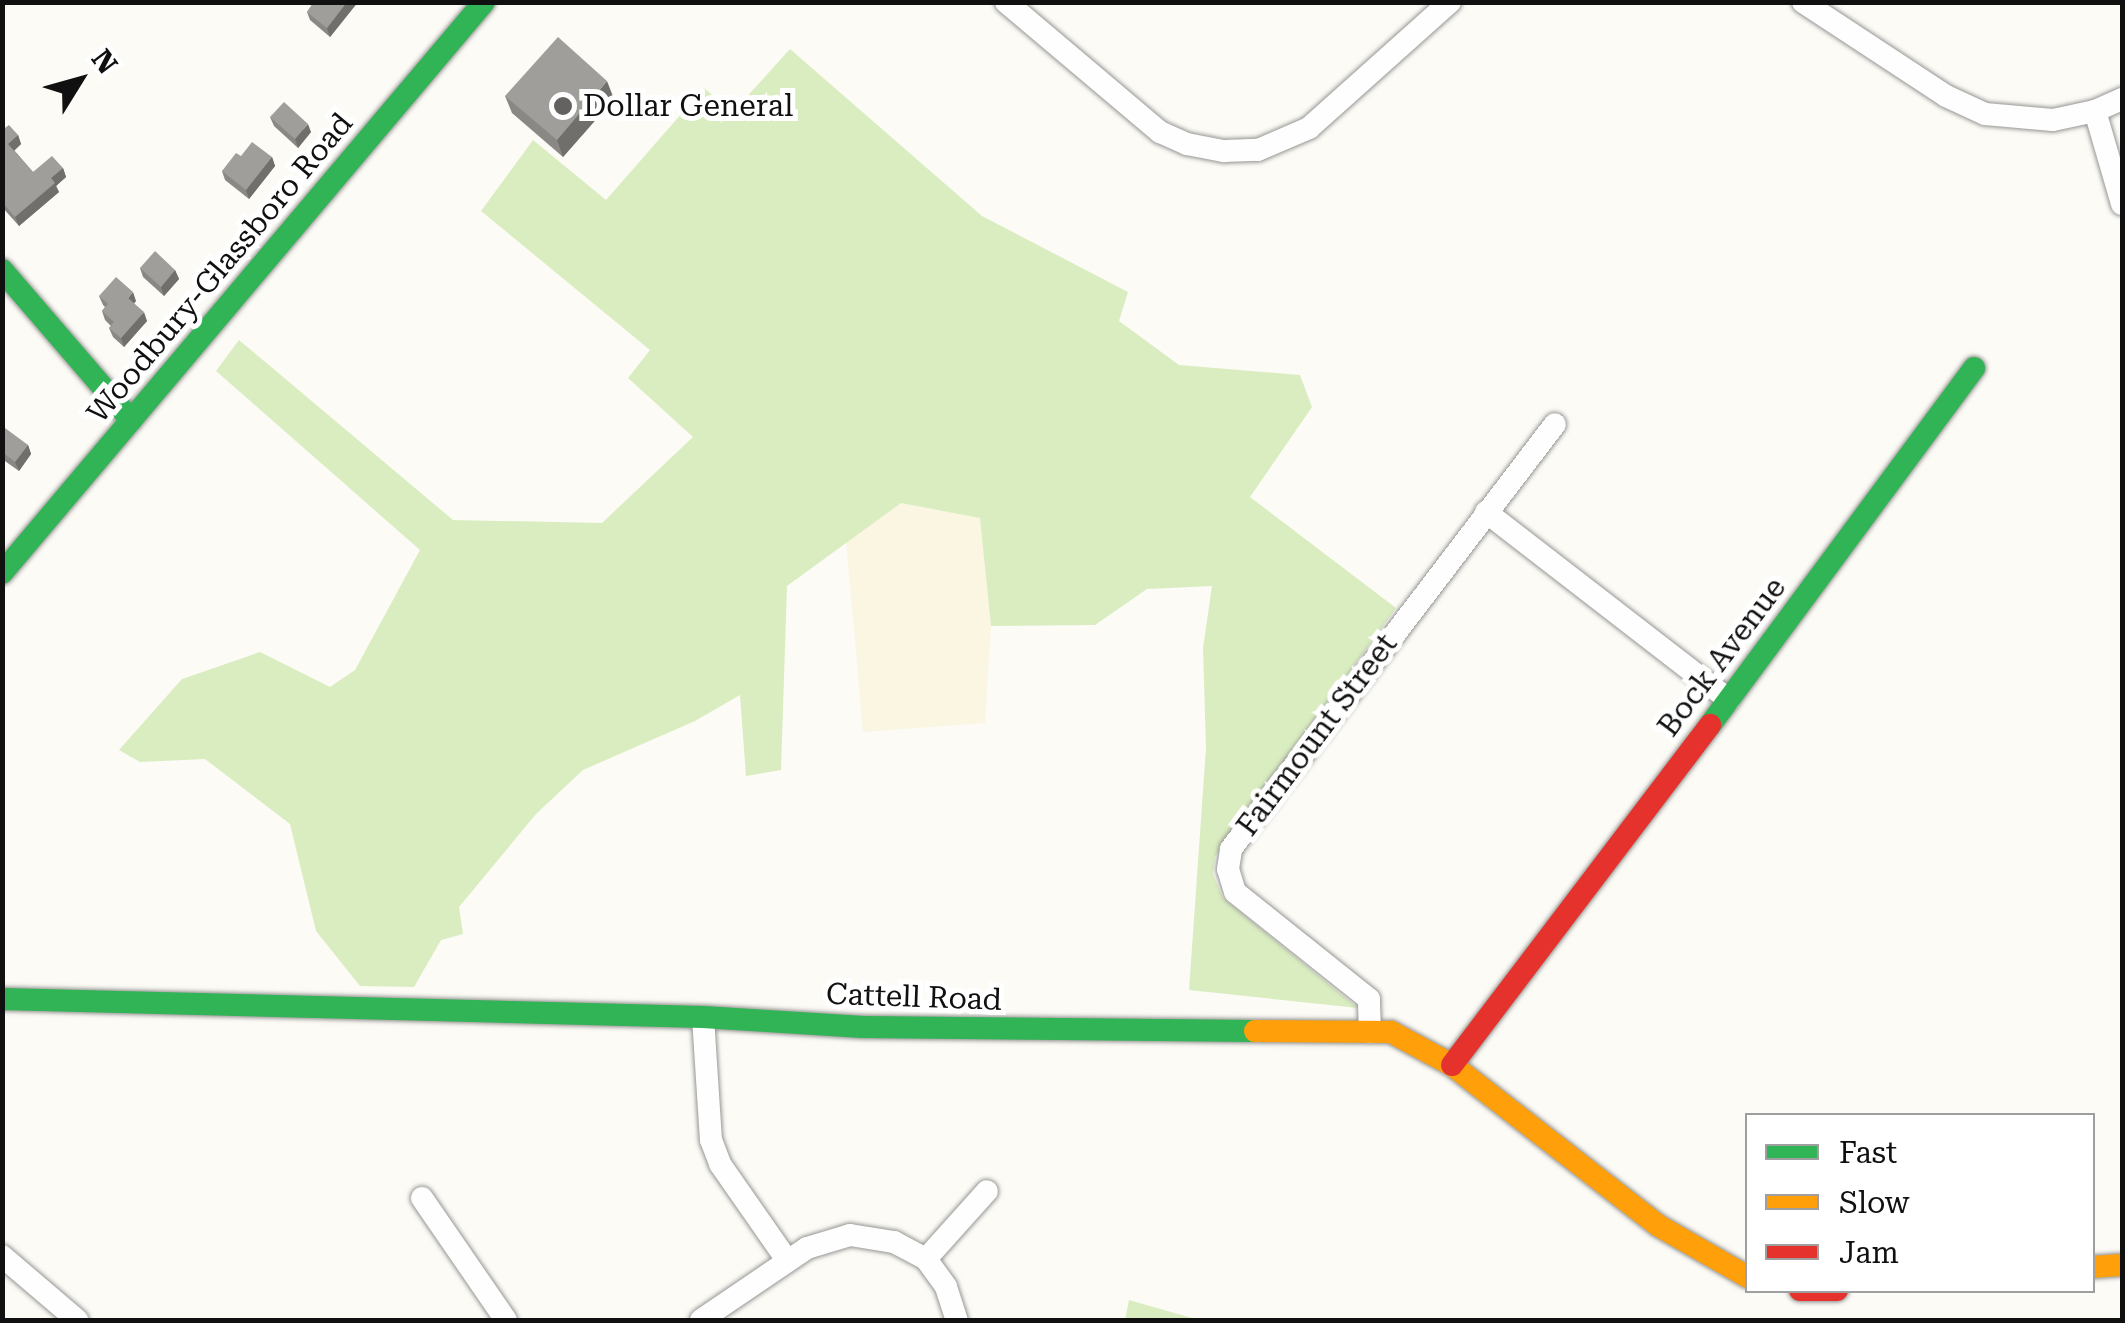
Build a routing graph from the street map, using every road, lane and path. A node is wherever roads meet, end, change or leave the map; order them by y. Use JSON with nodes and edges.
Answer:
{"nodes":[{"id":1,"x":484,"y":2,"type":"edge"},
{"id":2,"x":1006,"y":2,"type":"edge"},
{"id":3,"x":1450,"y":2,"type":"edge"},
{"id":4,"x":1803,"y":2,"type":"edge"},
{"id":5,"x":2122,"y":99,"type":"edge"},
{"id":6,"x":2095,"y":112,"type":"junction"},
{"id":7,"x":2122,"y":204,"type":"edge"},
{"id":8,"x":2,"y":270,"type":"edge"},
{"id":9,"x":1974,"y":368,"type":"dead end"},
{"id":10,"x":131,"y":420,"type":"junction"},
{"id":11,"x":1555,"y":424,"type":"dead end"},
{"id":12,"x":1486,"y":512,"type":"junction"},
{"id":13,"x":2,"y":573,"type":"edge"},
{"id":14,"x":1729,"y":700,"type":"junction"},
{"id":15,"x":2,"y":999,"type":"edge"},
{"id":16,"x":703,"y":1017,"type":"junction"},
{"id":17,"x":1370,"y":1032,"type":"junction"},
{"id":18,"x":1452,"y":1065,"type":"junction"},
{"id":19,"x":987,"y":1190,"type":"dead end"},
{"id":20,"x":422,"y":1198,"type":"dead end"},
{"id":21,"x":2,"y":1256,"type":"edge"},
{"id":22,"x":926,"y":1259,"type":"junction"},
{"id":23,"x":788,"y":1260,"type":"junction"},
{"id":24,"x":2122,"y":1266,"type":"edge"},
{"id":25,"x":2095,"y":1267,"type":"edge"},
{"id":26,"x":1745,"y":1276,"type":"edge"},
{"id":27,"x":77,"y":1320,"type":"edge"},
{"id":28,"x":506,"y":1320,"type":"edge"},
{"id":29,"x":701,"y":1320,"type":"edge"},
{"id":30,"x":957,"y":1320,"type":"edge"}],
"edges":[{"from":1,"to":10,"type":"street","name":"Woodbury-Glassboro Road"},
{"from":2,"to":3,"type":"street"},
{"from":4,"to":6,"type":"street"},
{"from":5,"to":6,"type":"street"},
{"from":6,"to":7,"type":"street"},
{"from":8,"to":10,"type":"street"},
{"from":9,"to":14,"type":"street","name":"Bock Avenue"},
{"from":10,"to":13,"type":"street","name":"Woodbury-Glassboro Road"},
{"from":11,"to":12,"type":"street","name":"Fairmount Street"},
{"from":12,"to":14,"type":"street"},
{"from":12,"to":17,"type":"street","name":"Fairmount Street"},
{"from":14,"to":18,"type":"street","name":"Bock Avenue"},
{"from":15,"to":16,"type":"street","name":"Cattell Road"},
{"from":16,"to":17,"type":"street","name":"Cattell Road"},
{"from":16,"to":23,"type":"street"},
{"from":17,"to":18,"type":"street","name":"Cattell Road"},
{"from":18,"to":26,"type":"street","name":"Cattell Road"},
{"from":19,"to":22,"type":"street"},
{"from":20,"to":28,"type":"street"},
{"from":21,"to":27,"type":"street"},
{"from":22,"to":23,"type":"street"},
{"from":22,"to":30,"type":"street"},
{"from":23,"to":29,"type":"street"},
{"from":24,"to":25,"type":"street"}]}
